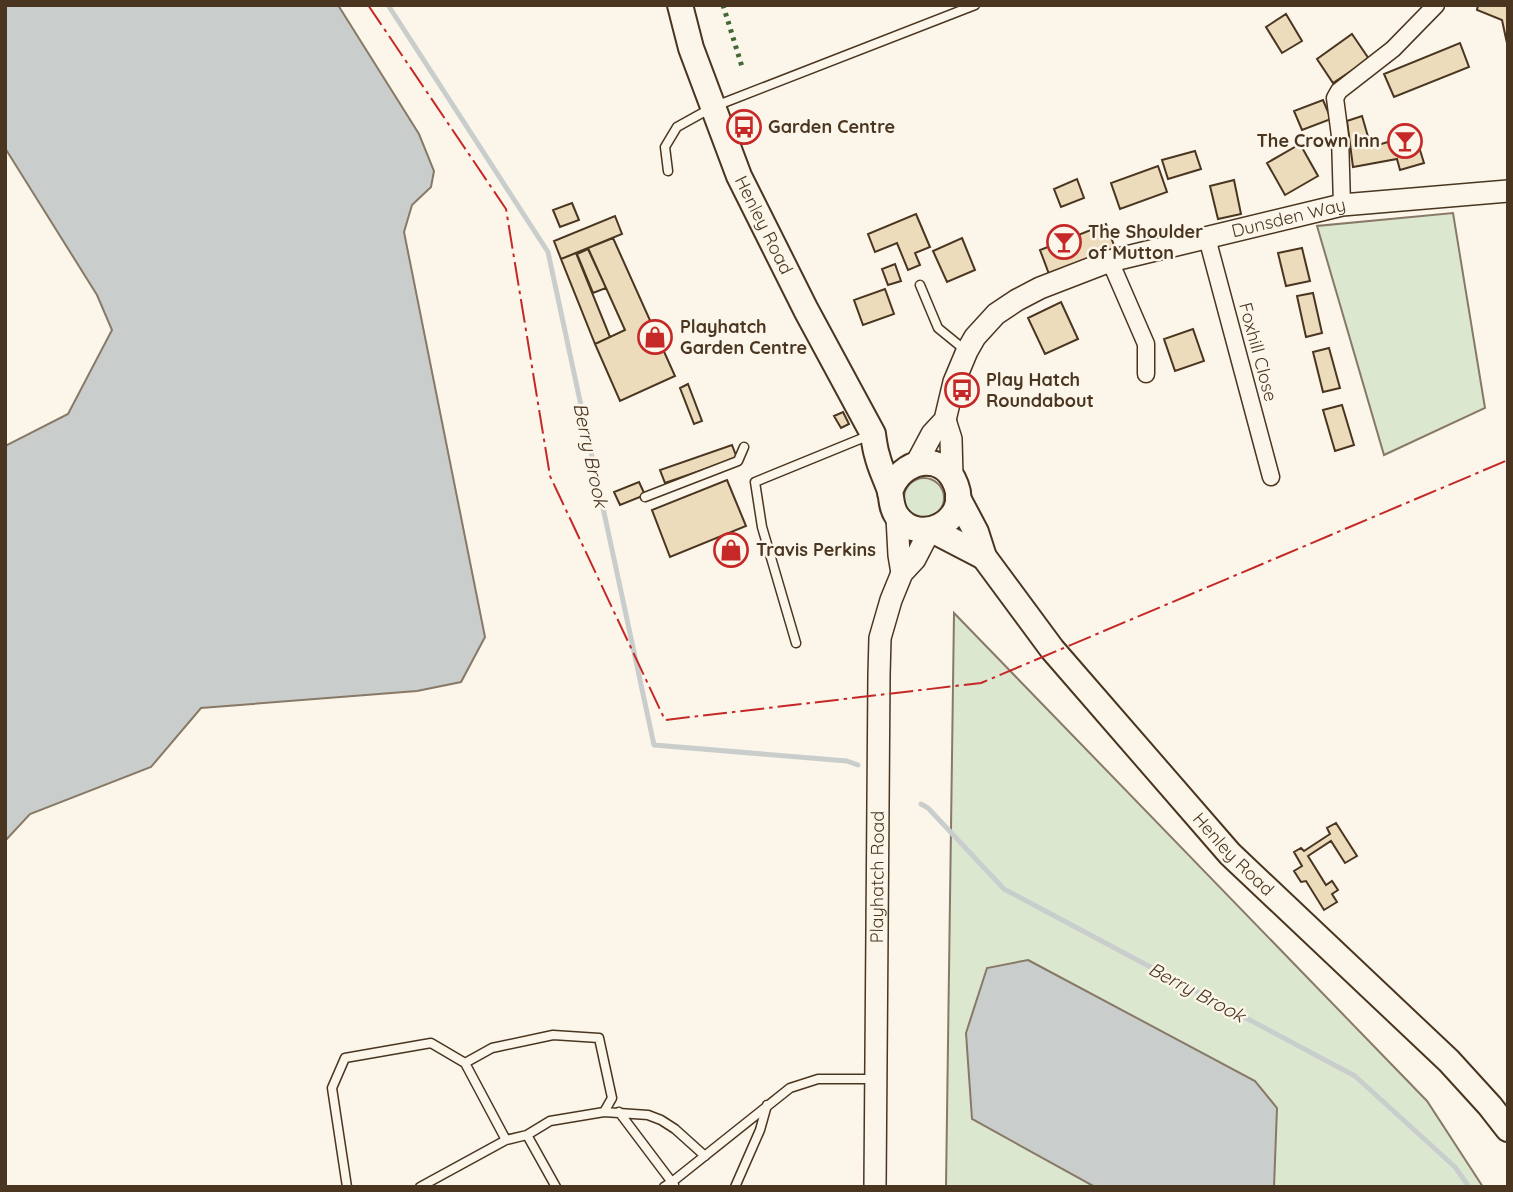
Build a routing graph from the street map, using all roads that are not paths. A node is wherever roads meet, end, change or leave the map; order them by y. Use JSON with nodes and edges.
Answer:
{"nodes":[{"id":1,"x":680,"y":5,"type":"edge"},
{"id":2,"x":975,"y":5,"type":"edge"},
{"id":3,"x":1436,"y":5,"type":"edge"},
{"id":4,"x":713,"y":107,"type":"junction"},
{"id":5,"x":668,"y":171,"type":"dead end"},
{"id":6,"x":1508,"y":191,"type":"edge"},
{"id":7,"x":1342,"y":205,"type":"junction"},
{"id":8,"x":1207,"y":238,"type":"junction"},
{"id":9,"x":1110,"y":261,"type":"junction"},
{"id":10,"x":920,"y":285,"type":"dead end"},
{"id":11,"x":967,"y":351,"type":"junction"},
{"id":12,"x":1146,"y":374,"type":"dead end"},
{"id":13,"x":945,"y":420,"type":"junction"},
{"id":14,"x":873,"y":434,"type":"junction"},
{"id":15,"x":744,"y":447,"type":"dead end"},
{"id":16,"x":915,"y":464,"type":"junction"},
{"id":17,"x":1271,"y":477,"type":"dead end"},
{"id":18,"x":955,"y":488,"type":"junction"},
{"id":19,"x":645,"y":497,"type":"dead end"},
{"id":20,"x":894,"y":505,"type":"junction"},
{"id":21,"x":931,"y":530,"type":"junction"},
{"id":22,"x":984,"y":557,"type":"junction"},
{"id":23,"x":902,"y":573,"type":"junction"},
{"id":24,"x":796,"y":643,"type":"dead end"},
{"id":25,"x":465,"y":1063,"type":"junction"},
{"id":26,"x":875,"y":1079,"type":"junction"},
{"id":27,"x":768,"y":1104,"type":"junction"},
{"id":28,"x":604,"y":1112,"type":"junction"},
{"id":29,"x":619,"y":1112,"type":"junction"},
{"id":30,"x":1508,"y":1129,"type":"edge"},
{"id":31,"x":527,"y":1135,"type":"junction"},
{"id":32,"x":506,"y":1140,"type":"junction"},
{"id":33,"x":705,"y":1156,"type":"junction"},
{"id":34,"x":671,"y":1185,"type":"edge"},
{"id":35,"x":347,"y":1187,"type":"edge"},
{"id":36,"x":420,"y":1187,"type":"edge"},
{"id":37,"x":556,"y":1187,"type":"edge"},
{"id":38,"x":735,"y":1187,"type":"edge"},
{"id":39,"x":875,"y":1187,"type":"edge"}],
"edges":[{"from":1,"to":4,"type":"main road","name":"Henley Road"},
{"from":2,"to":4,"type":"lane"},
{"from":3,"to":7,"type":"street"},
{"from":4,"to":5,"type":"lane"},
{"from":4,"to":14,"type":"main road","name":"Henley Road"},
{"from":6,"to":7,"type":"street","name":"Dunsden Way"},
{"from":7,"to":8,"type":"street","name":"Dunsden Way"},
{"from":8,"to":9,"type":"street","name":"Dunsden Way"},
{"from":8,"to":17,"type":"street","name":"Foxhill Close"},
{"from":9,"to":11,"type":"street","name":"Dunsden Way"},
{"from":9,"to":12,"type":"street"},
{"from":10,"to":11,"type":"lane"},
{"from":11,"to":13,"type":"street","name":"Dunsden Way"},
{"from":13,"to":16,"type":"street","name":"Dunsden Way"},
{"from":13,"to":18,"type":"street","name":"Dunsden Way"},
{"from":14,"to":16,"type":"main road","name":"Henley Road"},
{"from":14,"to":20,"type":"main road","name":"Henley Road"},
{"from":14,"to":24,"type":"lane"},
{"from":15,"to":19,"type":"lane"},
{"from":16,"to":18,"type":"main road"},
{"from":16,"to":20,"type":"main road"},
{"from":18,"to":21,"type":"main road"},
{"from":18,"to":22,"type":"main road","name":"Henley Road"},
{"from":20,"to":21,"type":"main road"},
{"from":20,"to":23,"type":"street","name":"Playhatch Road"},
{"from":21,"to":22,"type":"main road","name":"Henley Road"},
{"from":21,"to":23,"type":"street","name":"Playhatch Road"},
{"from":22,"to":30,"type":"main road","name":"Henley Road"},
{"from":23,"to":26,"type":"street","name":"Playhatch Road"},
{"from":25,"to":28,"type":"lane"},
{"from":25,"to":32,"type":"lane"},
{"from":25,"to":35,"type":"lane"},
{"from":26,"to":27,"type":"lane"},
{"from":26,"to":39,"type":"street","name":"Playhatch Road"},
{"from":27,"to":33,"type":"lane"},
{"from":27,"to":38,"type":"lane"},
{"from":28,"to":29,"type":"lane"},
{"from":28,"to":31,"type":"lane"},
{"from":29,"to":33,"type":"lane"},
{"from":29,"to":34,"type":"lane"},
{"from":31,"to":32,"type":"lane"},
{"from":31,"to":37,"type":"lane"},
{"from":32,"to":36,"type":"lane"},
{"from":33,"to":34,"type":"lane"}]}
